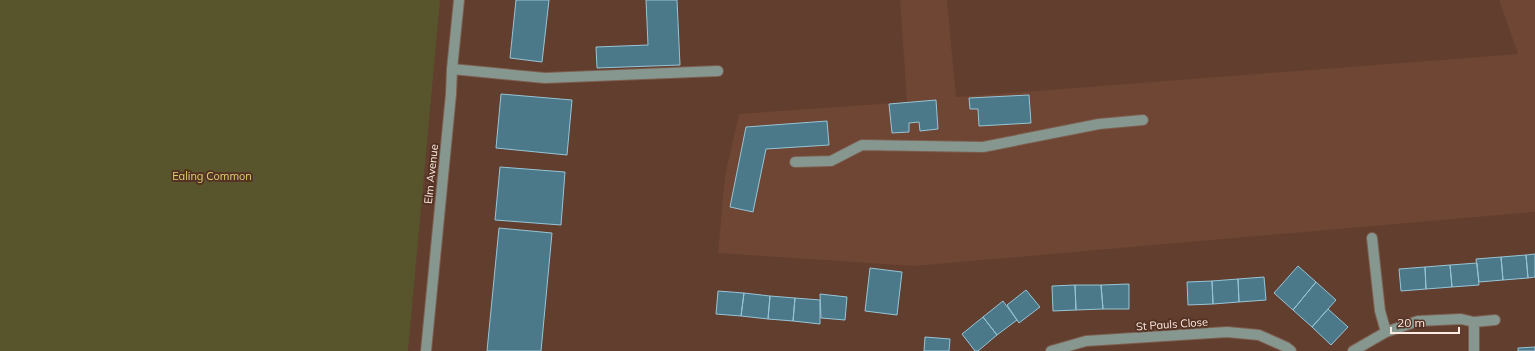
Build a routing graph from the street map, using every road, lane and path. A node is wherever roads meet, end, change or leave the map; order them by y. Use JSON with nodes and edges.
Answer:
{"nodes":[{"id":1,"x":459,"y":0,"type":"edge"},
{"id":2,"x":452,"y":69,"type":"junction"},
{"id":3,"x":718,"y":71,"type":"dead end"},
{"id":4,"x":1143,"y":120,"type":"dead end"},
{"id":5,"x":795,"y":162,"type":"dead end"},
{"id":6,"x":1372,"y":238,"type":"dead end"},
{"id":7,"x":1495,"y":320,"type":"dead end"},
{"id":8,"x":1474,"y":322,"type":"junction"},
{"id":9,"x":1386,"y":332,"type":"junction"},
{"id":10,"x":426,"y":351,"type":"edge"},
{"id":11,"x":1051,"y":351,"type":"edge"},
{"id":12,"x":1291,"y":351,"type":"edge"},
{"id":13,"x":1353,"y":351,"type":"edge"},
{"id":14,"x":1474,"y":351,"type":"edge"}],
"edges":[{"from":1,"to":2,"type":"street","name":"Elm Avenue"},
{"from":2,"to":3,"type":"street"},
{"from":2,"to":10,"type":"street","name":"Elm Avenue"},
{"from":4,"to":5,"type":"street"},
{"from":6,"to":9,"type":"street"},
{"from":7,"to":8,"type":"street"},
{"from":8,"to":9,"type":"street"},
{"from":8,"to":14,"type":"street"},
{"from":9,"to":13,"type":"street"},
{"from":11,"to":12,"type":"street","name":"St Pauls Close"}]}
